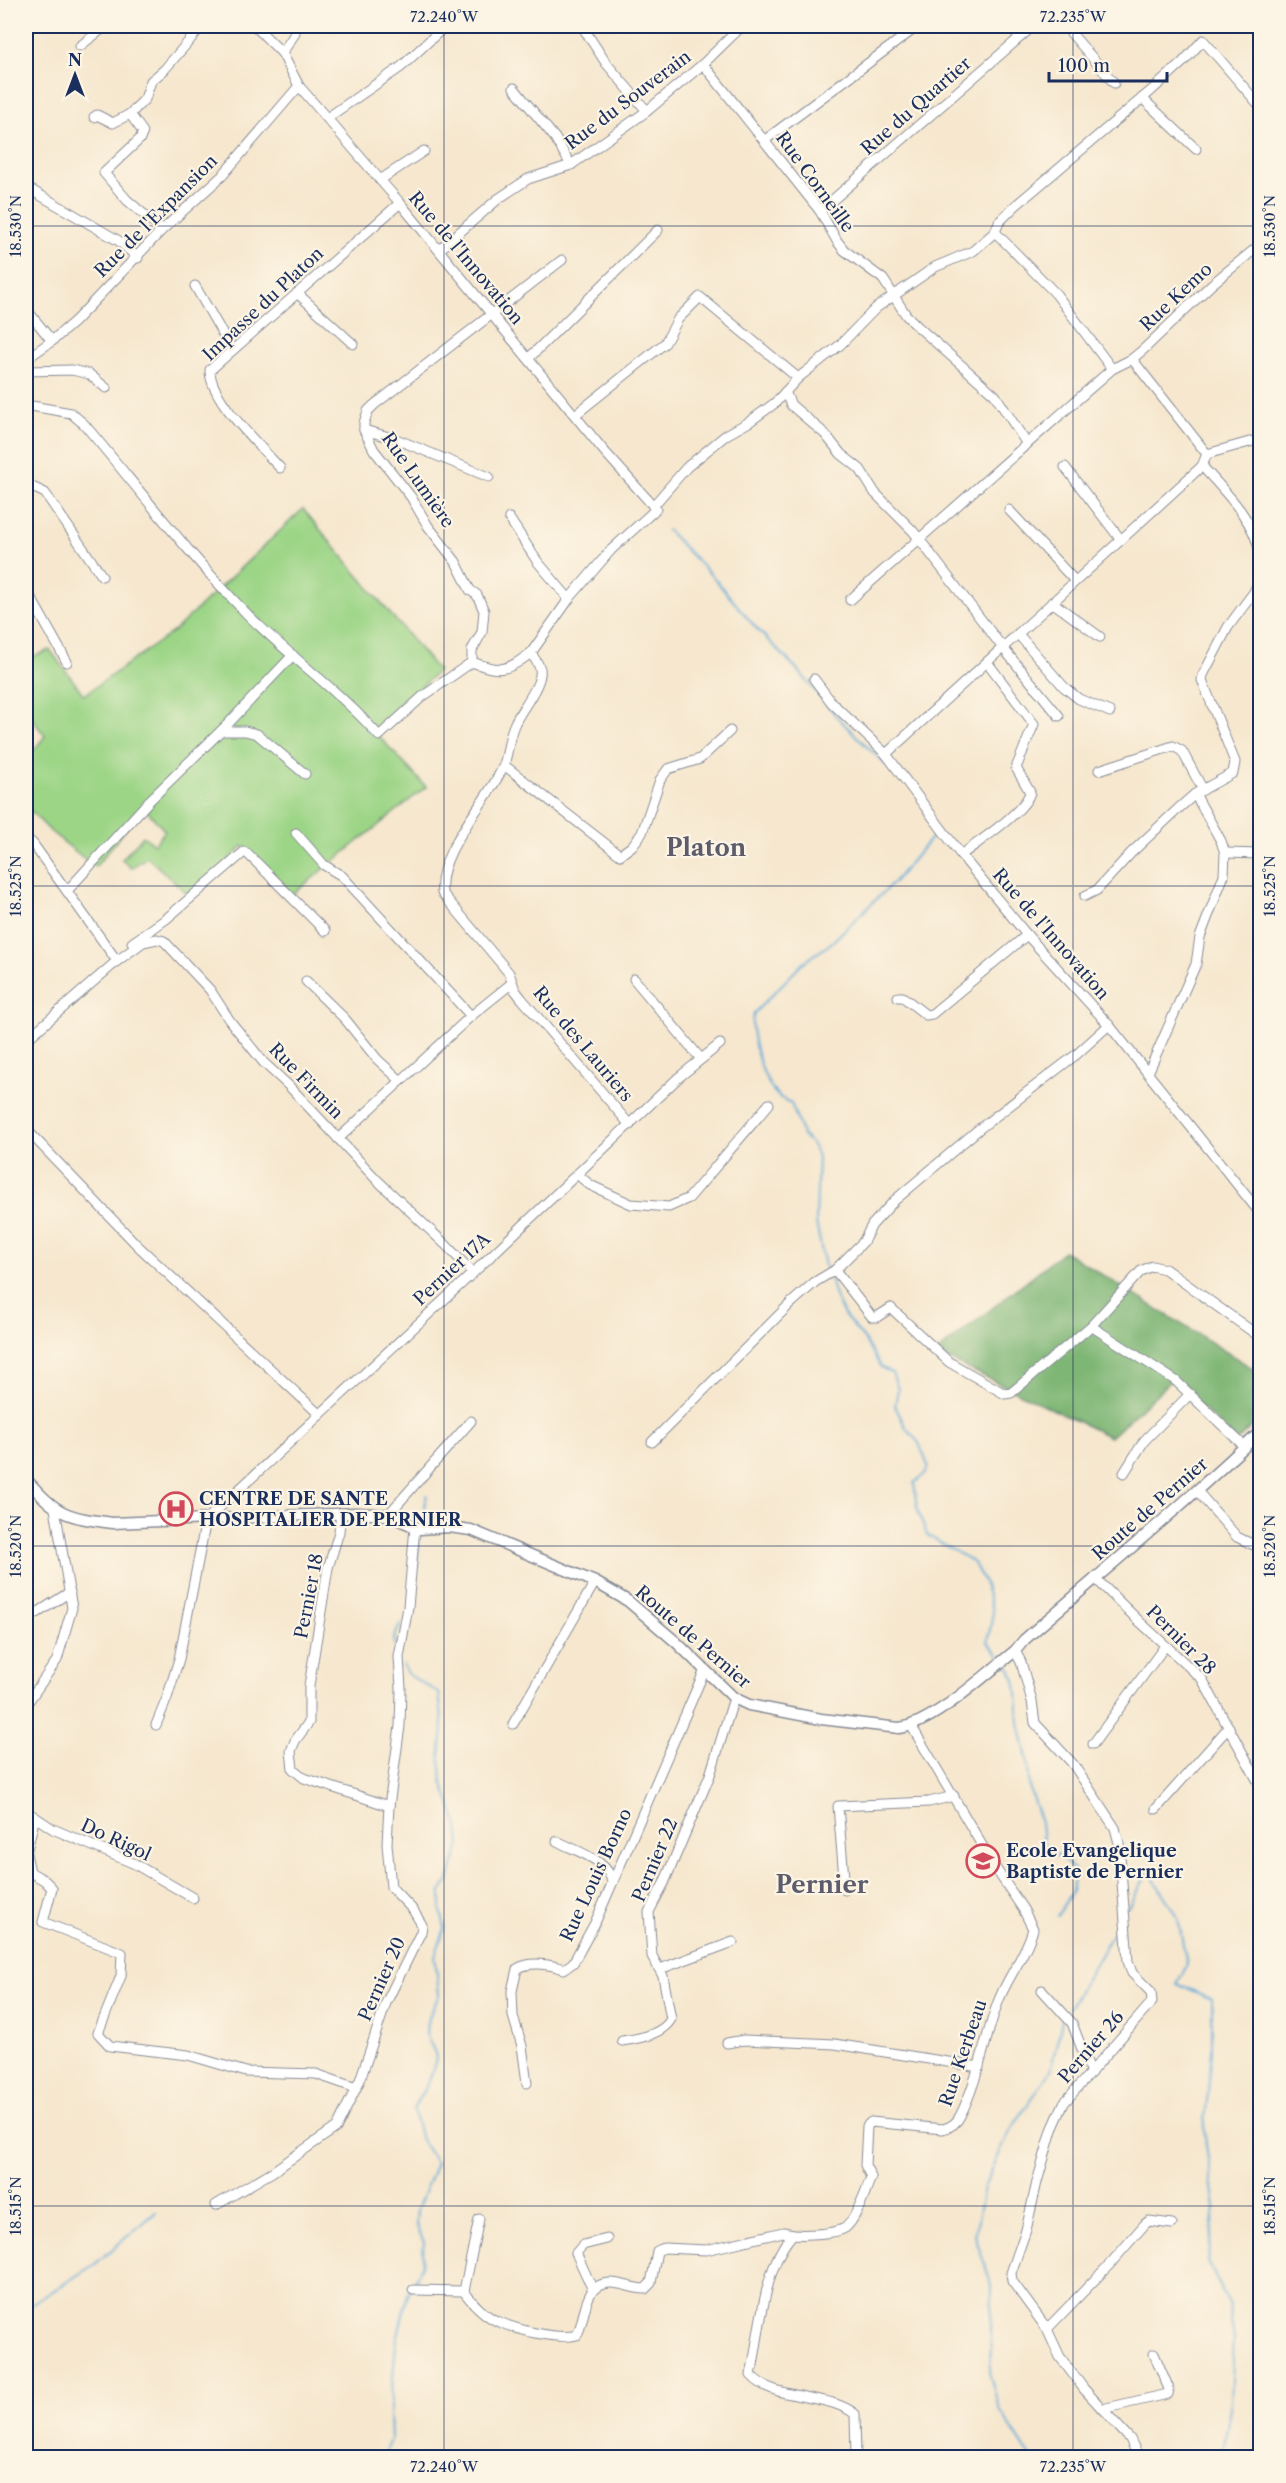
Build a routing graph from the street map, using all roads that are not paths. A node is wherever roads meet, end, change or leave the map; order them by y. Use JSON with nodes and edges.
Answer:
{"nodes":[{"id":1,"x":106,"y":26,"type":"edge"},
{"id":2,"x":202,"y":26,"type":"edge"},
{"id":3,"x":255,"y":26,"type":"edge"},
{"id":4,"x":297,"y":26,"type":"edge"},
{"id":5,"x":444,"y":26,"type":"edge"},
{"id":6,"x":582,"y":26,"type":"edge"},
{"id":7,"x":742,"y":26,"type":"edge"},
{"id":8,"x":918,"y":26,"type":"edge"},
{"id":9,"x":1033,"y":26,"type":"edge"},
{"id":10,"x":1065,"y":26,"type":"edge"},
{"id":11,"x":80,"y":46,"type":"dead end"},
{"id":12,"x":282,"y":53,"type":"junction"},
{"id":13,"x":703,"y":64,"type":"junction"},
{"id":14,"x":1114,"y":83,"type":"dead end"},
{"id":15,"x":299,"y":86,"type":"junction"},
{"id":16,"x":514,"y":88,"type":"dead end"},
{"id":17,"x":1142,"y":98,"type":"junction"},
{"id":18,"x":1260,"y":106,"type":"edge"},
{"id":19,"x":647,"y":111,"type":"junction"},
{"id":20,"x":130,"y":114,"type":"junction"},
{"id":21,"x":94,"y":117,"type":"dead end"},
{"id":22,"x":327,"y":118,"type":"junction"},
{"id":23,"x":765,"y":140,"type":"junction"},
{"id":24,"x":1196,"y":149,"type":"dead end"},
{"id":25,"x":424,"y":151,"type":"dead end"},
{"id":26,"x":571,"y":165,"type":"junction"},
{"id":27,"x":380,"y":180,"type":"junction"},
{"id":28,"x":26,"y":187,"type":"edge"},
{"id":29,"x":400,"y":203,"type":"junction"},
{"id":30,"x":820,"y":211,"type":"junction"},
{"id":31,"x":162,"y":230,"type":"junction"},
{"id":32,"x":658,"y":230,"type":"dead end"},
{"id":33,"x":995,"y":232,"type":"junction"},
{"id":34,"x":1260,"y":245,"type":"edge"},
{"id":35,"x":439,"y":250,"type":"junction"},
{"id":36,"x":138,"y":258,"type":"junction"},
{"id":37,"x":562,"y":260,"type":"dead end"},
{"id":38,"x":195,"y":286,"type":"dead end"},
{"id":39,"x":297,"y":293,"type":"junction"},
{"id":40,"x":894,"y":294,"type":"junction"},
{"id":41,"x":26,"y":309,"type":"edge"},
{"id":42,"x":491,"y":315,"type":"junction"},
{"id":43,"x":52,"y":342,"type":"junction"},
{"id":44,"x":353,"y":344,"type":"dead end"},
{"id":45,"x":232,"y":350,"type":"junction"},
{"id":46,"x":529,"y":358,"type":"junction"},
{"id":47,"x":26,"y":359,"type":"edge"},
{"id":48,"x":1132,"y":359,"type":"junction"},
{"id":49,"x":1112,"y":369,"type":"junction"},
{"id":50,"x":26,"y":371,"type":"edge"},
{"id":51,"x":798,"y":378,"type":"junction"},
{"id":52,"x":106,"y":388,"type":"dead end"},
{"id":53,"x":785,"y":392,"type":"junction"},
{"id":54,"x":26,"y":405,"type":"edge"},
{"id":55,"x":575,"y":415,"type":"junction"},
{"id":56,"x":364,"y":430,"type":"junction"},
{"id":57,"x":1260,"y":439,"type":"edge"},
{"id":58,"x":1027,"y":444,"type":"junction"},
{"id":59,"x":1207,"y":454,"type":"junction"},
{"id":60,"x":1202,"y":466,"type":"junction"},
{"id":61,"x":1065,"y":467,"type":"dead end"},
{"id":62,"x":280,"y":468,"type":"dead end"},
{"id":63,"x":489,"y":477,"type":"dead end"},
{"id":64,"x":26,"y":486,"type":"edge"},
{"id":65,"x":655,"y":508,"type":"junction"},
{"id":66,"x":1009,"y":510,"type":"dead end"},
{"id":67,"x":509,"y":518,"type":"dead end"},
{"id":68,"x":919,"y":540,"type":"junction"},
{"id":69,"x":1120,"y":540,"type":"junction"},
{"id":70,"x":1260,"y":552,"type":"edge"},
{"id":71,"x":102,"y":576,"type":"dead end"},
{"id":72,"x":1260,"y":579,"type":"edge"},
{"id":73,"x":1075,"y":581,"type":"junction"},
{"id":74,"x":26,"y":589,"type":"edge"},
{"id":75,"x":569,"y":599,"type":"junction"},
{"id":76,"x":850,"y":600,"type":"dead end"},
{"id":77,"x":1052,"y":602,"type":"junction"},
{"id":78,"x":1018,"y":634,"type":"junction"},
{"id":79,"x":1100,"y":638,"type":"dead end"},
{"id":80,"x":1003,"y":648,"type":"junction"},
{"id":81,"x":531,"y":653,"type":"junction"},
{"id":82,"x":293,"y":655,"type":"junction"},
{"id":83,"x":67,"y":662,"type":"dead end"},
{"id":84,"x":472,"y":662,"type":"junction"},
{"id":85,"x":987,"y":662,"type":"junction"},
{"id":86,"x":814,"y":679,"type":"dead end"},
{"id":87,"x":1110,"y":712,"type":"dead end"},
{"id":88,"x":1059,"y":716,"type":"dead end"},
{"id":89,"x":221,"y":731,"type":"junction"},
{"id":90,"x":730,"y":731,"type":"dead end"},
{"id":91,"x":886,"y":754,"type":"junction"},
{"id":92,"x":504,"y":765,"type":"junction"},
{"id":93,"x":1099,"y":770,"type":"dead end"},
{"id":94,"x":305,"y":774,"type":"dead end"},
{"id":95,"x":1199,"y":792,"type":"junction"},
{"id":96,"x":296,"y":833,"type":"dead end"},
{"id":97,"x":26,"y":838,"type":"edge"},
{"id":98,"x":1225,"y":853,"type":"junction"},
{"id":99,"x":1260,"y":854,"type":"edge"},
{"id":100,"x":961,"y":855,"type":"junction"},
{"id":101,"x":67,"y":891,"type":"junction"},
{"id":102,"x":1085,"y":896,"type":"dead end"},
{"id":103,"x":325,"y":931,"type":"dead end"},
{"id":104,"x":1027,"y":935,"type":"junction"},
{"id":105,"x":115,"y":959,"type":"junction"},
{"id":106,"x":634,"y":979,"type":"dead end"},
{"id":107,"x":306,"y":981,"type":"dead end"},
{"id":108,"x":512,"y":983,"type":"junction"},
{"id":109,"x":898,"y":997,"type":"dead end"},
{"id":110,"x":471,"y":1016,"type":"junction"},
{"id":111,"x":1108,"y":1025,"type":"junction"},
{"id":112,"x":26,"y":1040,"type":"edge"},
{"id":113,"x":720,"y":1044,"type":"dead end"},
{"id":114,"x":701,"y":1059,"type":"junction"},
{"id":115,"x":1148,"y":1074,"type":"junction"},
{"id":116,"x":401,"y":1081,"type":"junction"},
{"id":117,"x":769,"y":1104,"type":"dead end"},
{"id":118,"x":630,"y":1125,"type":"junction"},
{"id":119,"x":26,"y":1129,"type":"edge"},
{"id":120,"x":338,"y":1139,"type":"junction"},
{"id":121,"x":577,"y":1174,"type":"junction"},
{"id":122,"x":1260,"y":1213,"type":"edge"},
{"id":123,"x":835,"y":1270,"type":"junction"},
{"id":124,"x":473,"y":1273,"type":"junction"},
{"id":125,"x":1091,"y":1326,"type":"junction"},
{"id":126,"x":1260,"y":1337,"type":"edge"},
{"id":127,"x":1190,"y":1394,"type":"junction"},
{"id":128,"x":320,"y":1415,"type":"junction"},
{"id":129,"x":471,"y":1421,"type":"dead end"},
{"id":130,"x":1260,"y":1432,"type":"edge"},
{"id":131,"x":652,"y":1442,"type":"dead end"},
{"id":132,"x":1245,"y":1447,"type":"junction"},
{"id":133,"x":1124,"y":1473,"type":"dead end"},
{"id":134,"x":26,"y":1479,"type":"edge"},
{"id":135,"x":1198,"y":1492,"type":"junction"},
{"id":136,"x":55,"y":1509,"type":"junction"},
{"id":137,"x":341,"y":1513,"type":"junction"},
{"id":138,"x":388,"y":1515,"type":"junction"},
{"id":139,"x":206,"y":1520,"type":"junction"},
{"id":140,"x":415,"y":1527,"type":"junction"},
{"id":141,"x":1260,"y":1548,"type":"edge"},
{"id":142,"x":1095,"y":1578,"type":"junction"},
{"id":143,"x":595,"y":1582,"type":"junction"},
{"id":144,"x":70,"y":1592,"type":"junction"},
{"id":145,"x":26,"y":1620,"type":"edge"},
{"id":146,"x":1165,"y":1646,"type":"junction"},
{"id":147,"x":1015,"y":1651,"type":"junction"},
{"id":148,"x":704,"y":1672,"type":"junction"},
{"id":149,"x":734,"y":1698,"type":"junction"},
{"id":150,"x":26,"y":1705,"type":"edge"},
{"id":151,"x":513,"y":1724,"type":"dead end"},
{"id":152,"x":156,"y":1725,"type":"dead end"},
{"id":153,"x":912,"y":1727,"type":"junction"},
{"id":154,"x":1228,"y":1727,"type":"junction"},
{"id":155,"x":1093,"y":1744,"type":"dead end"},
{"id":156,"x":1260,"y":1785,"type":"edge"},
{"id":157,"x":954,"y":1796,"type":"junction"},
{"id":158,"x":389,"y":1806,"type":"junction"},
{"id":159,"x":1156,"y":1809,"type":"dead end"},
{"id":160,"x":26,"y":1811,"type":"edge"},
{"id":161,"x":35,"y":1817,"type":"junction"},
{"id":162,"x":557,"y":1841,"type":"dead end"},
{"id":163,"x":26,"y":1853,"type":"edge"},
{"id":164,"x":612,"y":1884,"type":"junction"},
{"id":165,"x":845,"y":1890,"type":"dead end"},
{"id":166,"x":193,"y":1898,"type":"dead end"},
{"id":167,"x":733,"y":1942,"type":"dead end"},
{"id":168,"x":660,"y":1969,"type":"junction"},
{"id":169,"x":1042,"y":1990,"type":"dead end"},
{"id":170,"x":622,"y":2042,"type":"dead end"},
{"id":171,"x":727,"y":2043,"type":"dead end"},
{"id":172,"x":978,"y":2067,"type":"junction"},
{"id":173,"x":1091,"y":2073,"type":"junction"},
{"id":174,"x":527,"y":2083,"type":"dead end"},
{"id":175,"x":356,"y":2088,"type":"junction"},
{"id":176,"x":216,"y":2205,"type":"dead end"},
{"id":177,"x":479,"y":2219,"type":"dead end"},
{"id":178,"x":1172,"y":2224,"type":"dead end"},
{"id":179,"x":794,"y":2234,"type":"junction"},
{"id":180,"x":607,"y":2239,"type":"dead end"},
{"id":181,"x":413,"y":2290,"type":"dead end"},
{"id":182,"x":593,"y":2290,"type":"junction"},
{"id":183,"x":464,"y":2291,"type":"junction"},
{"id":184,"x":1047,"y":2329,"type":"junction"},
{"id":185,"x":1154,"y":2354,"type":"dead end"},
{"id":186,"x":1102,"y":2409,"type":"junction"},
{"id":187,"x":856,"y":2457,"type":"edge"},
{"id":188,"x":1139,"y":2457,"type":"edge"}],
"edges":[{"from":1,"to":11,"type":"street"},
{"from":2,"to":20,"type":"street"},
{"from":3,"to":12,"type":"street","name":"Rue de l'Innovation"},
{"from":4,"to":12,"type":"street"},
{"from":5,"to":22,"type":"street"},
{"from":6,"to":19,"type":"street"},
{"from":7,"to":13,"type":"street","name":"Rue du Souverain"},
{"from":8,"to":23,"type":"street"},
{"from":9,"to":30,"type":"street","name":"Rue du Quartier"},
{"from":10,"to":14,"type":"street"},
{"from":12,"to":15,"type":"street","name":"Rue de l'Innovation"},
{"from":13,"to":19,"type":"street","name":"Rue du Souverain"},
{"from":13,"to":23,"type":"street","name":"Rue Corneille"},
{"from":15,"to":22,"type":"street","name":"Rue de l'Innovation"},
{"from":15,"to":31,"type":"street","name":"Rue de l'Expansion"},
{"from":16,"to":26,"type":"street"},
{"from":17,"to":18,"type":"street"},
{"from":17,"to":24,"type":"street"},
{"from":17,"to":33,"type":"street"},
{"from":19,"to":26,"type":"street","name":"Rue du Souverain"},
{"from":20,"to":21,"type":"street"},
{"from":20,"to":31,"type":"street"},
{"from":22,"to":27,"type":"street","name":"Rue de l'Innovation"},
{"from":23,"to":30,"type":"street","name":"Rue Corneille"},
{"from":25,"to":27,"type":"street"},
{"from":26,"to":35,"type":"street","name":"Rue du Souverain"},
{"from":27,"to":29,"type":"street","name":"Rue de l'Innovation"},
{"from":28,"to":36,"type":"street"},
{"from":29,"to":35,"type":"street","name":"Rue de l'Innovation"},
{"from":29,"to":39,"type":"street","name":"Impasse du Platon"},
{"from":30,"to":40,"type":"street","name":"Rue Corneille"},
{"from":31,"to":36,"type":"street","name":"Rue de l'Expansion"},
{"from":32,"to":46,"type":"street"},
{"from":33,"to":40,"type":"street"},
{"from":33,"to":49,"type":"street"},
{"from":34,"to":48,"type":"street","name":"Rue Kemo"},
{"from":35,"to":42,"type":"street","name":"Rue de l'Innovation"},
{"from":36,"to":43,"type":"street","name":"Rue de l'Expansion"},
{"from":37,"to":42,"type":"street","name":"Rue Lumière"},
{"from":38,"to":45,"type":"street"},
{"from":39,"to":44,"type":"street"},
{"from":39,"to":45,"type":"street","name":"Impasse du Platon"},
{"from":40,"to":51,"type":"street"},
{"from":40,"to":58,"type":"street","name":"Rue Corneille"},
{"from":41,"to":43,"type":"street"},
{"from":42,"to":46,"type":"street","name":"Rue de l'Innovation"},
{"from":42,"to":56,"type":"street","name":"Rue Lumière"},
{"from":43,"to":47,"type":"street","name":"Rue de l'Expansion"},
{"from":45,"to":62,"type":"street","name":"Impasse du Platon"},
{"from":46,"to":55,"type":"street","name":"Rue de l'Innovation"},
{"from":48,"to":49,"type":"street","name":"Rue Kemo"},
{"from":48,"to":59,"type":"street"},
{"from":49,"to":58,"type":"street","name":"Rue Kemo"},
{"from":50,"to":52,"type":"street"},
{"from":51,"to":53,"type":"street"},
{"from":51,"to":55,"type":"street"},
{"from":53,"to":65,"type":"street"},
{"from":53,"to":68,"type":"street"},
{"from":54,"to":82,"type":"street"},
{"from":55,"to":65,"type":"street","name":"Rue de l'Innovation"},
{"from":56,"to":63,"type":"street"},
{"from":56,"to":84,"type":"street","name":"Rue Lumière"},
{"from":57,"to":59,"type":"street"},
{"from":58,"to":68,"type":"street","name":"Rue Kemo"},
{"from":59,"to":60,"type":"street"},
{"from":60,"to":69,"type":"street"},
{"from":60,"to":70,"type":"street"},
{"from":61,"to":69,"type":"street"},
{"from":64,"to":71,"type":"street"},
{"from":65,"to":75,"type":"street"},
{"from":66,"to":73,"type":"street"},
{"from":67,"to":75,"type":"street"},
{"from":68,"to":76,"type":"street","name":"Rue Kemo"},
{"from":68,"to":80,"type":"street"},
{"from":69,"to":73,"type":"street"},
{"from":72,"to":95,"type":"street"},
{"from":73,"to":77,"type":"street"},
{"from":74,"to":83,"type":"street"},
{"from":75,"to":81,"type":"street"},
{"from":77,"to":78,"type":"street"},
{"from":77,"to":79,"type":"street"},
{"from":78,"to":80,"type":"street"},
{"from":78,"to":87,"type":"street"},
{"from":80,"to":85,"type":"street"},
{"from":80,"to":88,"type":"street"},
{"from":81,"to":84,"type":"street"},
{"from":81,"to":92,"type":"street","name":"Rue des Lauriers"},
{"from":82,"to":84,"type":"street"},
{"from":82,"to":89,"type":"street"},
{"from":85,"to":91,"type":"street"},
{"from":85,"to":100,"type":"street"},
{"from":86,"to":91,"type":"street","name":"Rue de l'Innovation"},
{"from":89,"to":94,"type":"street"},
{"from":89,"to":101,"type":"street"},
{"from":90,"to":92,"type":"street"},
{"from":91,"to":100,"type":"street","name":"Rue de l'Innovation"},
{"from":92,"to":108,"type":"street","name":"Rue des Lauriers"},
{"from":93,"to":95,"type":"street"},
{"from":95,"to":98,"type":"street"},
{"from":95,"to":102,"type":"street"},
{"from":96,"to":110,"type":"street"},
{"from":97,"to":101,"type":"street"},
{"from":98,"to":99,"type":"street"},
{"from":98,"to":115,"type":"street"},
{"from":100,"to":104,"type":"street","name":"Rue de l'Innovation"},
{"from":101,"to":105,"type":"street"},
{"from":103,"to":105,"type":"street"},
{"from":104,"to":109,"type":"street"},
{"from":104,"to":111,"type":"street","name":"Rue de l'Innovation"},
{"from":105,"to":112,"type":"street"},
{"from":105,"to":120,"type":"street","name":"Rue Firmin"},
{"from":106,"to":114,"type":"street"},
{"from":107,"to":116,"type":"street"},
{"from":108,"to":110,"type":"street"},
{"from":108,"to":118,"type":"street","name":"Rue des Lauriers"},
{"from":110,"to":116,"type":"street"},
{"from":111,"to":115,"type":"street","name":"Rue de l'Innovation"},
{"from":111,"to":123,"type":"street"},
{"from":113,"to":114,"type":"street","name":"Pernier 17A"},
{"from":114,"to":118,"type":"street","name":"Pernier 17A"},
{"from":115,"to":122,"type":"street","name":"Rue de l'Innovation"},
{"from":116,"to":120,"type":"street"},
{"from":117,"to":121,"type":"street"},
{"from":118,"to":121,"type":"street","name":"Pernier 17A"},
{"from":119,"to":128,"type":"street"},
{"from":120,"to":124,"type":"street","name":"Rue Firmin"},
{"from":121,"to":124,"type":"street","name":"Pernier 17A"},
{"from":123,"to":125,"type":"street"},
{"from":123,"to":131,"type":"street"},
{"from":124,"to":128,"type":"street","name":"Pernier 17A"},
{"from":125,"to":126,"type":"street"},
{"from":125,"to":127,"type":"street"},
{"from":127,"to":132,"type":"street"},
{"from":127,"to":133,"type":"street"},
{"from":128,"to":139,"type":"street","name":"Pernier 17A"},
{"from":129,"to":138,"type":"street"},
{"from":130,"to":132,"type":"street","name":"Route de Pernier"},
{"from":132,"to":135,"type":"street","name":"Route de Pernier"},
{"from":134,"to":136,"type":"street","name":"Route de Pernier"},
{"from":135,"to":141,"type":"street"},
{"from":135,"to":142,"type":"street","name":"Route de Pernier"},
{"from":136,"to":139,"type":"street","name":"Route de Pernier"},
{"from":136,"to":144,"type":"street"},
{"from":137,"to":138,"type":"street","name":"Route de Pernier"},
{"from":137,"to":139,"type":"street","name":"Route de Pernier"},
{"from":137,"to":158,"type":"street","name":"Pernier 18"},
{"from":138,"to":140,"type":"street","name":"Route de Pernier"},
{"from":139,"to":152,"type":"street"},
{"from":140,"to":143,"type":"street","name":"Route de Pernier"},
{"from":140,"to":158,"type":"street","name":"Pernier 20"},
{"from":142,"to":146,"type":"street","name":"Pernier 28"},
{"from":142,"to":147,"type":"street","name":"Route de Pernier"},
{"from":143,"to":148,"type":"street","name":"Route de Pernier"},
{"from":143,"to":151,"type":"street"},
{"from":144,"to":145,"type":"street"},
{"from":144,"to":150,"type":"street"},
{"from":146,"to":154,"type":"street","name":"Pernier 28"},
{"from":146,"to":155,"type":"street"},
{"from":147,"to":153,"type":"street","name":"Route de Pernier"},
{"from":147,"to":173,"type":"street","name":"Pernier 26"},
{"from":148,"to":149,"type":"street","name":"Route de Pernier"},
{"from":148,"to":164,"type":"street","name":"Rue Louis Borno"},
{"from":149,"to":153,"type":"street","name":"Route de Pernier"},
{"from":149,"to":168,"type":"street","name":"Pernier 22"},
{"from":153,"to":157,"type":"street","name":"Rue Kerbeau"},
{"from":154,"to":156,"type":"street","name":"Pernier 28"},
{"from":154,"to":159,"type":"street"},
{"from":157,"to":165,"type":"street"},
{"from":157,"to":172,"type":"street","name":"Rue Kerbeau"},
{"from":158,"to":175,"type":"street","name":"Pernier 20"},
{"from":160,"to":161,"type":"street","name":"Do Rigol"},
{"from":161,"to":163,"type":"street"},
{"from":161,"to":166,"type":"street","name":"Do Rigol"},
{"from":162,"to":164,"type":"street"},
{"from":163,"to":175,"type":"street"},
{"from":164,"to":174,"type":"street","name":"Rue Louis Borno"},
{"from":167,"to":168,"type":"street"},
{"from":168,"to":170,"type":"street","name":"Pernier 22"},
{"from":169,"to":173,"type":"street"},
{"from":171,"to":172,"type":"street"},
{"from":172,"to":179,"type":"street","name":"Rue Kerbeau"},
{"from":173,"to":184,"type":"street","name":"Pernier 26"},
{"from":175,"to":176,"type":"street","name":"Pernier 20"},
{"from":177,"to":183,"type":"street"},
{"from":178,"to":184,"type":"street"},
{"from":179,"to":182,"type":"street"},
{"from":179,"to":187,"type":"street"},
{"from":180,"to":182,"type":"street"},
{"from":181,"to":183,"type":"street"},
{"from":182,"to":183,"type":"street"},
{"from":184,"to":186,"type":"street","name":"Pernier 26"},
{"from":185,"to":186,"type":"street"},
{"from":186,"to":188,"type":"street","name":"Pernier 26"}]}
